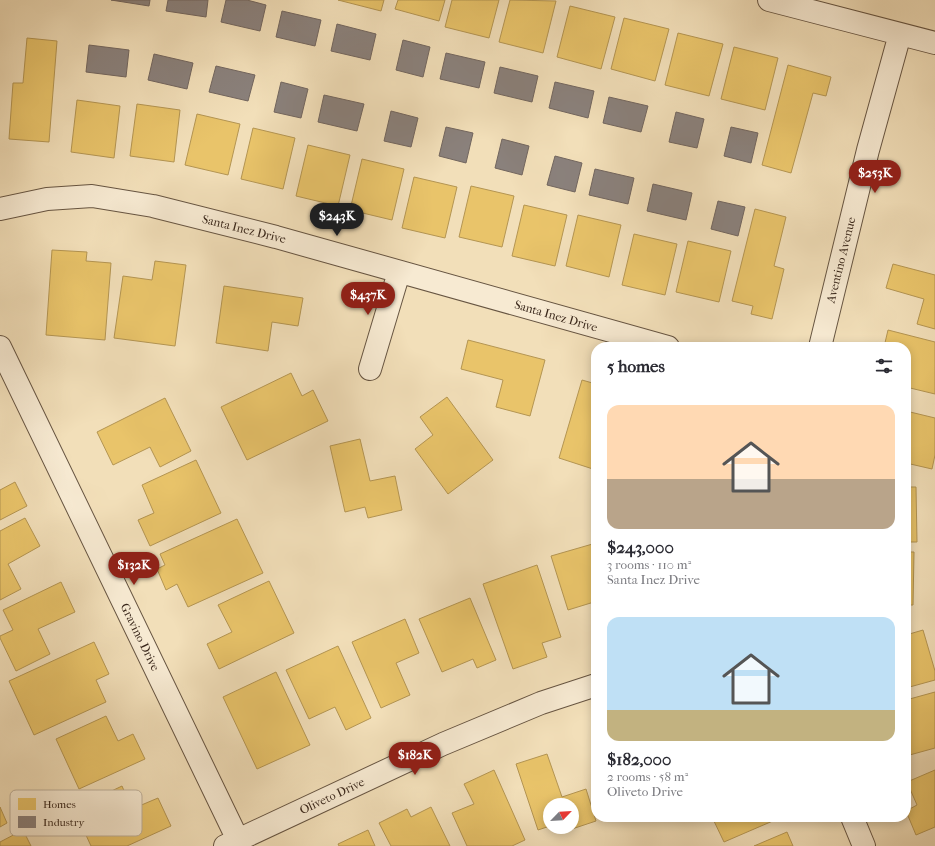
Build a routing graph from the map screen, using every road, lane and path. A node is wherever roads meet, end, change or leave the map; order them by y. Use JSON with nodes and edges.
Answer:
{"nodes":[{"id":1,"x":769,"y":0,"type":"edge"},
{"id":2,"x":900,"y":34,"type":"junction"},
{"id":3,"x":935,"y":44,"type":"edge"},
{"id":4,"x":0,"y":209,"type":"edge"},
{"id":5,"x":399,"y":272,"type":"junction"},
{"id":6,"x":650,"y":342,"type":"edge"},
{"id":7,"x":821,"y":342,"type":"edge"},
{"id":8,"x":0,"y":347,"type":"edge"},
{"id":9,"x":370,"y":369,"type":"dead end"},
{"id":10,"x":591,"y":688,"type":"edge"},
{"id":11,"x":854,"y":822,"type":"edge"},
{"id":12,"x":232,"y":843,"type":"edge"},
{"id":13,"x":864,"y":846,"type":"edge"}],
"edges":[{"from":1,"to":2,"type":"street"},
{"from":2,"to":3,"type":"street"},
{"from":2,"to":7,"type":"street","name":"Aventino Avenue"},
{"from":4,"to":5,"type":"street","name":"Santa Inez Drive"},
{"from":5,"to":6,"type":"street","name":"Santa Inez Drive"},
{"from":5,"to":9,"type":"street"},
{"from":8,"to":12,"type":"street","name":"Gravino Drive"},
{"from":10,"to":12,"type":"street","name":"Oliveto Drive"},
{"from":11,"to":13,"type":"street"}]}
